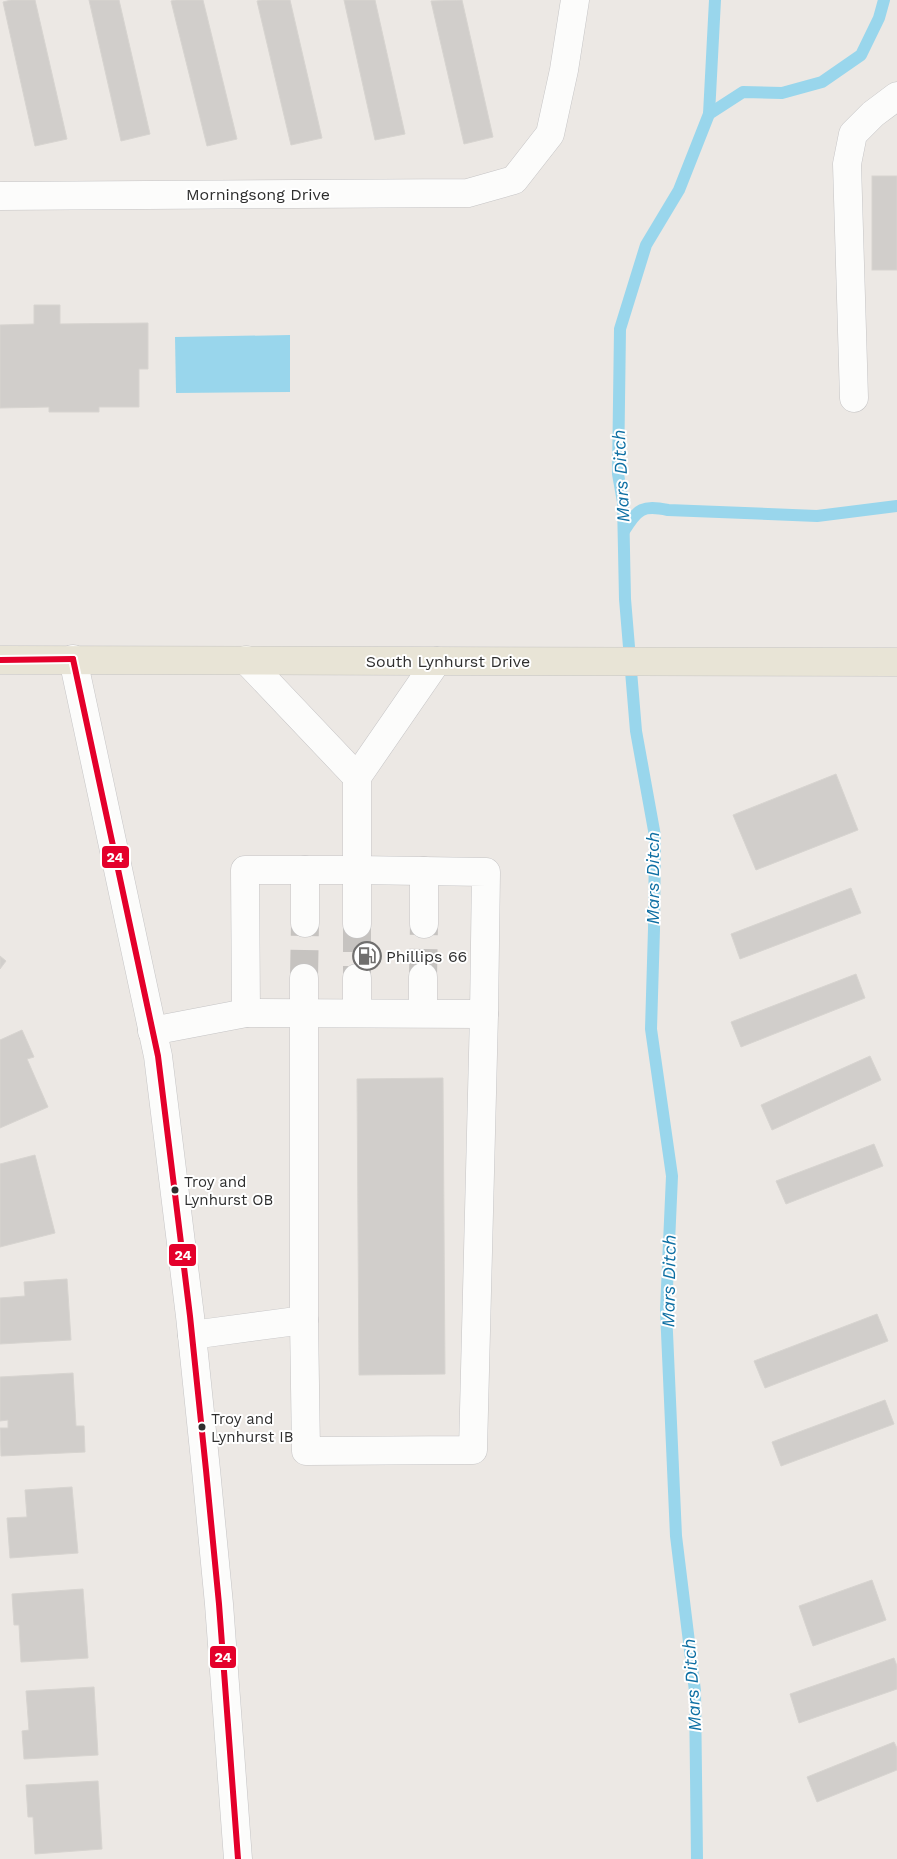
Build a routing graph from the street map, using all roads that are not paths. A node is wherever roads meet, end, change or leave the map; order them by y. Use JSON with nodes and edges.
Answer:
{"nodes":[{"id":1,"x":575,"y":0,"type":"edge"},
{"id":2,"x":897,"y":96,"type":"edge"},
{"id":3,"x":0,"y":196,"type":"edge"},
{"id":4,"x":854,"y":398,"type":"dead end"},
{"id":5,"x":73,"y":659,"type":"junction"},
{"id":6,"x":0,"y":660,"type":"edge"},
{"id":7,"x":246,"y":660,"type":"junction"},
{"id":8,"x":437,"y":661,"type":"junction"},
{"id":9,"x":897,"y":662,"type":"edge"},
{"id":10,"x":357,"y":777,"type":"junction"},
{"id":11,"x":305,"y":870,"type":"junction"},
{"id":12,"x":357,"y":870,"type":"junction"},
{"id":13,"x":424,"y":871,"type":"junction"},
{"id":14,"x":305,"y":923,"type":"tunnel mouth"},
{"id":15,"x":357,"y":924,"type":"tunnel mouth"},
{"id":16,"x":424,"y":924,"type":"tunnel mouth"},
{"id":17,"x":423,"y":977,"type":"tunnel mouth"},
{"id":18,"x":304,"y":978,"type":"tunnel mouth"},
{"id":19,"x":357,"y":978,"type":"tunnel mouth"},
{"id":20,"x":246,"y":1013,"type":"junction"},
{"id":21,"x":304,"y":1013,"type":"junction"},
{"id":22,"x":357,"y":1013,"type":"junction"},
{"id":23,"x":423,"y":1013,"type":"junction"},
{"id":24,"x":484,"y":1014,"type":"junction"},
{"id":25,"x":152,"y":1031,"type":"junction"},
{"id":26,"x":304,"y":1320,"type":"junction"},
{"id":27,"x":192,"y":1335,"type":"junction"},
{"id":28,"x":238,"y":1859,"type":"edge"}],
"edges":[{"from":1,"to":3,"type":"street","name":"Morningsong Drive"},
{"from":2,"to":4,"type":"street"},
{"from":5,"to":6,"type":"main road","name":"South Lynhurst Drive"},
{"from":5,"to":7,"type":"main road","name":"South Lynhurst Drive"},
{"from":5,"to":25,"type":"street"},
{"from":7,"to":8,"type":"main road","name":"South Lynhurst Drive"},
{"from":7,"to":10,"type":"street"},
{"from":8,"to":9,"type":"main road","name":"South Lynhurst Drive"},
{"from":8,"to":10,"type":"street"},
{"from":10,"to":12,"type":"street"},
{"from":11,"to":12,"type":"street"},
{"from":11,"to":14,"type":"street"},
{"from":11,"to":20,"type":"street"},
{"from":12,"to":13,"type":"street"},
{"from":12,"to":15,"type":"street"},
{"from":13,"to":16,"type":"street"},
{"from":13,"to":24,"type":"street"},
{"from":17,"to":23,"type":"street"},
{"from":18,"to":21,"type":"street"},
{"from":19,"to":22,"type":"street"},
{"from":20,"to":21,"type":"street"},
{"from":20,"to":25,"type":"street"},
{"from":21,"to":22,"type":"street"},
{"from":21,"to":26,"type":"street"},
{"from":22,"to":23,"type":"street"},
{"from":23,"to":24,"type":"street"},
{"from":24,"to":26,"type":"street"},
{"from":25,"to":27,"type":"street"},
{"from":26,"to":27,"type":"street"},
{"from":27,"to":28,"type":"street"}]}
